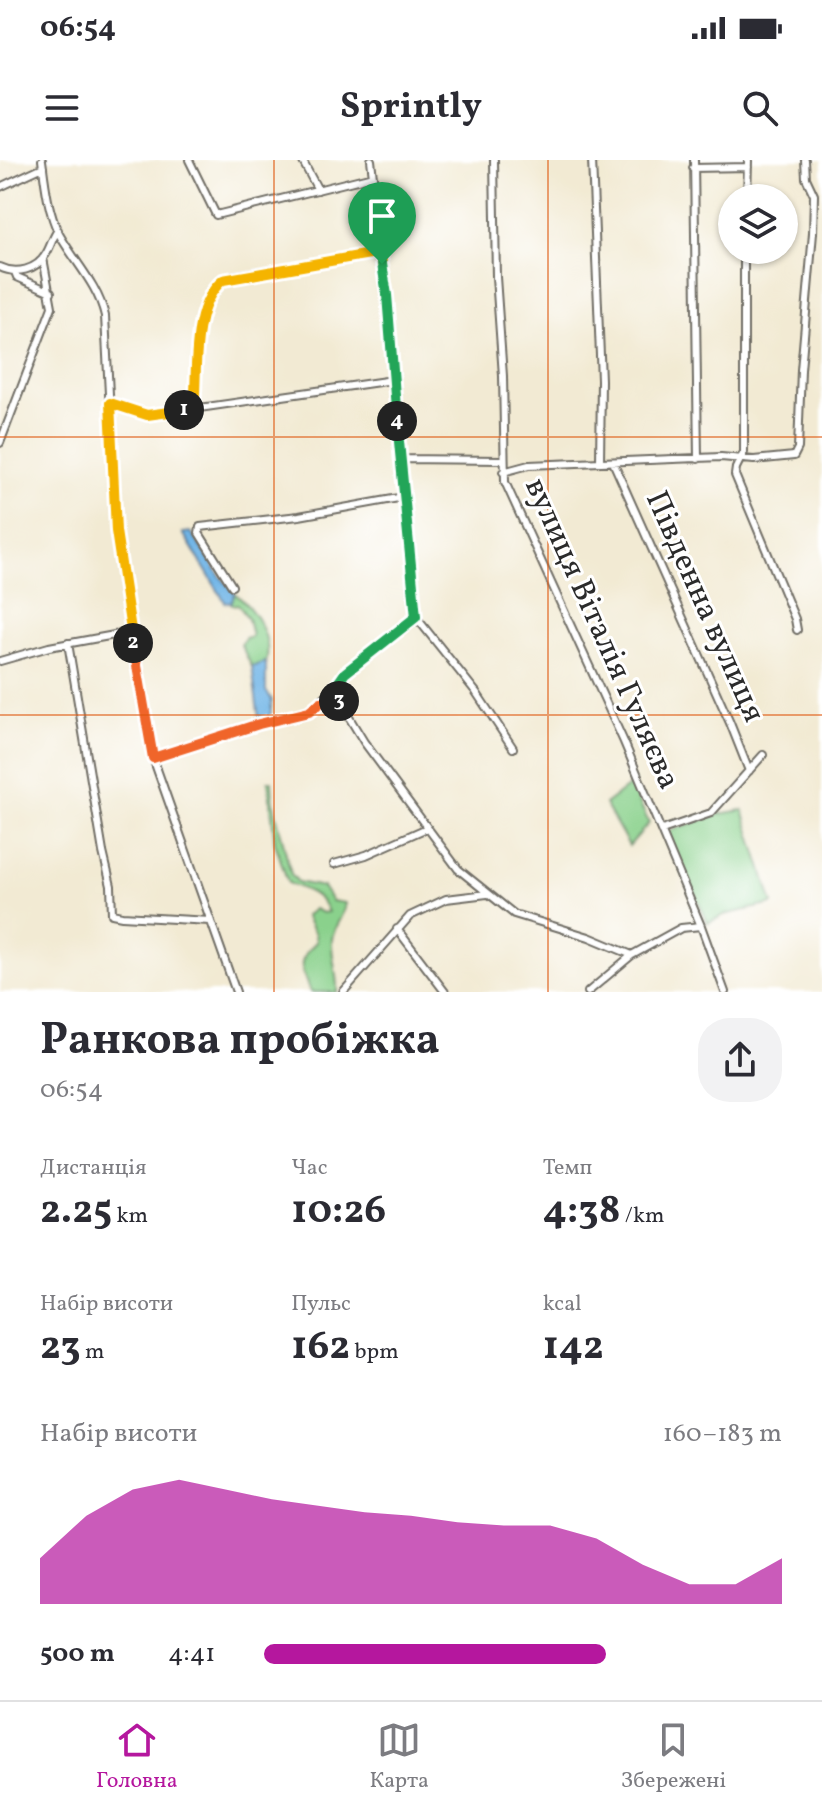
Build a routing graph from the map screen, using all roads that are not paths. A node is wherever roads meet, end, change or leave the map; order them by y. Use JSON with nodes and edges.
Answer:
{"nodes":[{"id":1,"x":189,"y":160,"type":"edge"},
{"id":2,"x":302,"y":160,"type":"edge"},
{"id":3,"x":371,"y":160,"type":"edge"},
{"id":4,"x":494,"y":160,"type":"edge"},
{"id":5,"x":592,"y":160,"type":"edge"},
{"id":6,"x":805,"y":160,"type":"edge"},
{"id":7,"x":42,"y":164,"type":"edge"},
{"id":8,"x":694,"y":164,"type":"edge"},
{"id":9,"x":748,"y":164,"type":"edge"},
{"id":10,"x":373,"y":176,"type":"junction"},
{"id":11,"x":747,"y":184,"type":"edge"},
{"id":12,"x":0,"y":187,"type":"edge"},
{"id":13,"x":318,"y":190,"type":"junction"},
{"id":14,"x":58,"y":230,"type":"junction"},
{"id":15,"x":381,"y":252,"type":"junction"},
{"id":16,"x":43,"y":258,"type":"junction"},
{"id":17,"x":744,"y":264,"type":"edge"},
{"id":18,"x":0,"y":267,"type":"edge"},
{"id":19,"x":15,"y":272,"type":"junction"},
{"id":20,"x":51,"y":292,"type":"junction"},
{"id":21,"x":393,"y":380,"type":"junction"},
{"id":22,"x":110,"y":403,"type":"junction"},
{"id":23,"x":194,"y":409,"type":"junction"},
{"id":24,"x":0,"y":443,"type":"edge"},
{"id":25,"x":741,"y":458,"type":"junction"},
{"id":26,"x":400,"y":459,"type":"junction"},
{"id":27,"x":698,"y":459,"type":"junction"},
{"id":28,"x":503,"y":460,"type":"junction"},
{"id":29,"x":600,"y":462,"type":"junction"},
{"id":30,"x":613,"y":462,"type":"junction"},
{"id":31,"x":503,"y":472,"type":"junction"},
{"id":32,"x":404,"y":497,"type":"junction"},
{"id":33,"x":232,"y":586,"type":"dead end"},
{"id":34,"x":416,"y":617,"type":"junction"},
{"id":35,"x":797,"y":630,"type":"dead end"},
{"id":36,"x":131,"y":632,"type":"junction"},
{"id":37,"x":68,"y":643,"type":"junction"},
{"id":38,"x":0,"y":661,"type":"edge"},
{"id":39,"x":336,"y":686,"type":"junction"},
{"id":40,"x":331,"y":703,"type":"junction"},
{"id":41,"x":513,"y":748,"type":"dead end"},
{"id":42,"x":763,"y":755,"type":"dead end"},
{"id":43,"x":153,"y":758,"type":"junction"},
{"id":44,"x":749,"y":771,"type":"junction"},
{"id":45,"x":427,"y":828,"type":"junction"},
{"id":46,"x":662,"y":830,"type":"junction"},
{"id":47,"x":334,"y":864,"type":"dead end"},
{"id":48,"x":469,"y":879,"type":"junction"},
{"id":49,"x":487,"y":894,"type":"junction"},
{"id":50,"x":465,"y":895,"type":"junction"},
{"id":51,"x":210,"y":921,"type":"junction"},
{"id":52,"x":701,"y":926,"type":"junction"},
{"id":53,"x":397,"y":929,"type":"junction"},
{"id":54,"x":632,"y":955,"type":"junction"},
{"id":55,"x":234,"y":992,"type":"edge"},
{"id":56,"x":343,"y":992,"type":"edge"},
{"id":57,"x":445,"y":992,"type":"edge"},
{"id":58,"x":588,"y":992,"type":"edge"},
{"id":59,"x":725,"y":992,"type":"edge"}],
"edges":[{"from":1,"to":13,"type":"street"},
{"from":2,"to":13,"type":"street"},
{"from":3,"to":10,"type":"street"},
{"from":4,"to":28,"type":"street","name":"вулиця Віталія Гуляєва"},
{"from":5,"to":29,"type":"street"},
{"from":6,"to":25,"type":"street"},
{"from":7,"to":12,"type":"street"},
{"from":7,"to":14,"type":"street"},
{"from":8,"to":9,"type":"street"},
{"from":8,"to":27,"type":"street"},
{"from":9,"to":11,"type":"street"},
{"from":10,"to":13,"type":"street"},
{"from":10,"to":15,"type":"street"},
{"from":14,"to":16,"type":"street"},
{"from":14,"to":22,"type":"street"},
{"from":15,"to":21,"type":"street"},
{"from":15,"to":23,"type":"street"},
{"from":16,"to":19,"type":"street"},
{"from":16,"to":20,"type":"street"},
{"from":17,"to":25,"type":"street"},
{"from":18,"to":19,"type":"street"},
{"from":19,"to":20,"type":"street"},
{"from":20,"to":24,"type":"street"},
{"from":21,"to":23,"type":"street"},
{"from":21,"to":26,"type":"street"},
{"from":22,"to":23,"type":"street"},
{"from":22,"to":36,"type":"street"},
{"from":25,"to":27,"type":"street"},
{"from":25,"to":35,"type":"street"},
{"from":26,"to":28,"type":"street"},
{"from":26,"to":32,"type":"street"},
{"from":27,"to":30,"type":"street"},
{"from":28,"to":31,"type":"street","name":"вулиця Віталія Гуляєва"},
{"from":29,"to":30,"type":"street"},
{"from":29,"to":31,"type":"street"},
{"from":30,"to":44,"type":"street","name":"Південна вулиця"},
{"from":31,"to":46,"type":"street","name":"вулиця Віталія Гуляєва"},
{"from":32,"to":33,"type":"street"},
{"from":32,"to":34,"type":"street"},
{"from":34,"to":39,"type":"street"},
{"from":34,"to":41,"type":"street"},
{"from":36,"to":37,"type":"street"},
{"from":36,"to":43,"type":"street"},
{"from":37,"to":38,"type":"street"},
{"from":37,"to":51,"type":"street"},
{"from":39,"to":40,"type":"street"},
{"from":39,"to":40,"type":"street"},
{"from":40,"to":43,"type":"street"},
{"from":40,"to":45,"type":"street"},
{"from":42,"to":44,"type":"street"},
{"from":43,"to":51,"type":"street"},
{"from":44,"to":46,"type":"street"},
{"from":45,"to":47,"type":"street"},
{"from":45,"to":48,"type":"street"},
{"from":46,"to":52,"type":"street","name":"вулиця Віталія Гуляєва"},
{"from":48,"to":49,"type":"street"},
{"from":48,"to":50,"type":"street"},
{"from":49,"to":50,"type":"street"},
{"from":49,"to":54,"type":"street"},
{"from":50,"to":53,"type":"street"},
{"from":51,"to":55,"type":"street"},
{"from":52,"to":54,"type":"street"},
{"from":52,"to":59,"type":"street","name":"вулиця Віталія Гуляєва"},
{"from":53,"to":56,"type":"street"},
{"from":53,"to":57,"type":"street"},
{"from":54,"to":58,"type":"street"}]}
